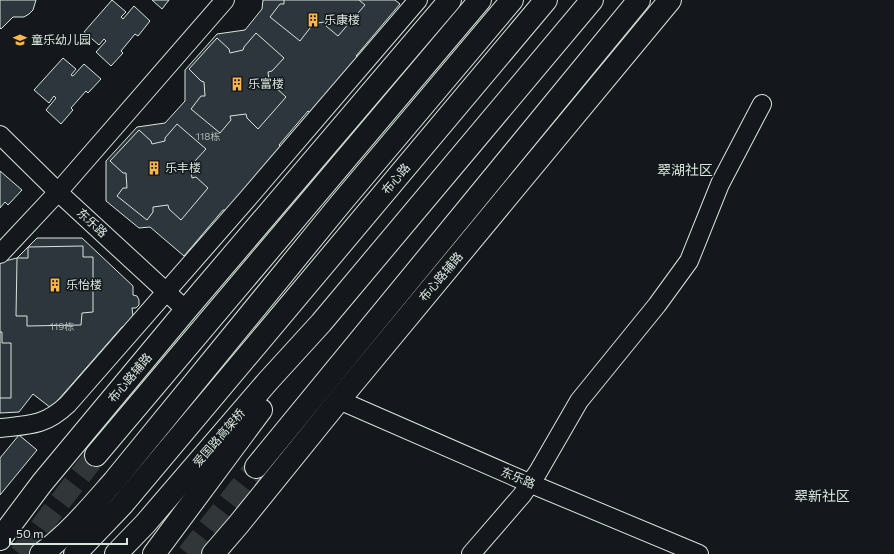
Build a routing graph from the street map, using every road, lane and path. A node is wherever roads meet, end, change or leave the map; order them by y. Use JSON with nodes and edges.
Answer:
{"nodes":[{"id":1,"x":225,"y":0,"type":"edge"},
{"id":2,"x":418,"y":0,"type":"edge"},
{"id":3,"x":450,"y":0,"type":"edge"},
{"id":4,"x":480,"y":0,"type":"edge"},
{"id":5,"x":512,"y":0,"type":"edge"},
{"id":6,"x":546,"y":0,"type":"edge"},
{"id":7,"x":592,"y":0,"type":"edge"},
{"id":8,"x":639,"y":0,"type":"edge"},
{"id":9,"x":670,"y":0,"type":"edge"},
{"id":10,"x":762,"y":104,"type":"dead end"},
{"id":11,"x":0,"y":135,"type":"edge"},
{"id":12,"x":58,"y":192,"type":"junction"},
{"id":13,"x":0,"y":254,"type":"edge"},
{"id":14,"x":166,"y":291,"type":"junction"},
{"id":15,"x":186,"y":310,"type":"junction"},
{"id":16,"x":272,"y":385,"type":"junction"},
{"id":17,"x":339,"y":400,"type":"junction"},
{"id":18,"x":0,"y":428,"type":"edge"},
{"id":19,"x":96,"y":455,"type":"tunnel mouth"},
{"id":20,"x":256,"y":467,"type":"tunnel mouth"},
{"id":21,"x":529,"y":483,"type":"junction"},
{"id":22,"x":0,"y":539,"type":"edge"},
{"id":23,"x":41,"y":554,"type":"edge"},
{"id":24,"x":75,"y":554,"type":"edge"},
{"id":25,"x":116,"y":554,"type":"edge"},
{"id":26,"x":154,"y":554,"type":"edge"},
{"id":27,"x":213,"y":554,"type":"edge"},
{"id":28,"x":471,"y":554,"type":"edge"},
{"id":29,"x":699,"y":554,"type":"edge"}],
"edges":[{"from":1,"to":12,"type":"street"},
{"from":2,"to":14,"type":"street"},
{"from":3,"to":15,"type":"highway","name":"布心路辅路"},
{"from":4,"to":19,"type":"highway"},
{"from":5,"to":23,"type":"highway"},
{"from":6,"to":24,"type":"highway","name":"布心路"},
{"from":7,"to":16,"type":"highway"},
{"from":8,"to":20,"type":"highway"},
{"from":9,"to":17,"type":"highway","name":"布心路辅路"},
{"from":10,"to":21,"type":"street"},
{"from":11,"to":12,"type":"street","name":"东乐路"},
{"from":12,"to":13,"type":"street"},
{"from":12,"to":14,"type":"street","name":"东乐路"},
{"from":14,"to":15,"type":"street","name":"东乐路"},
{"from":14,"to":18,"type":"street"},
{"from":15,"to":22,"type":"highway","name":"布心路辅路"},
{"from":16,"to":25,"type":"highway","name":"爱国路高架桥"},
{"from":16,"to":26,"type":"highway"},
{"from":17,"to":21,"type":"street","name":"东乐路"},
{"from":17,"to":27,"type":"highway","name":"布心路辅路"},
{"from":21,"to":28,"type":"street"},
{"from":21,"to":29,"type":"street","name":"东乐路"}]}
